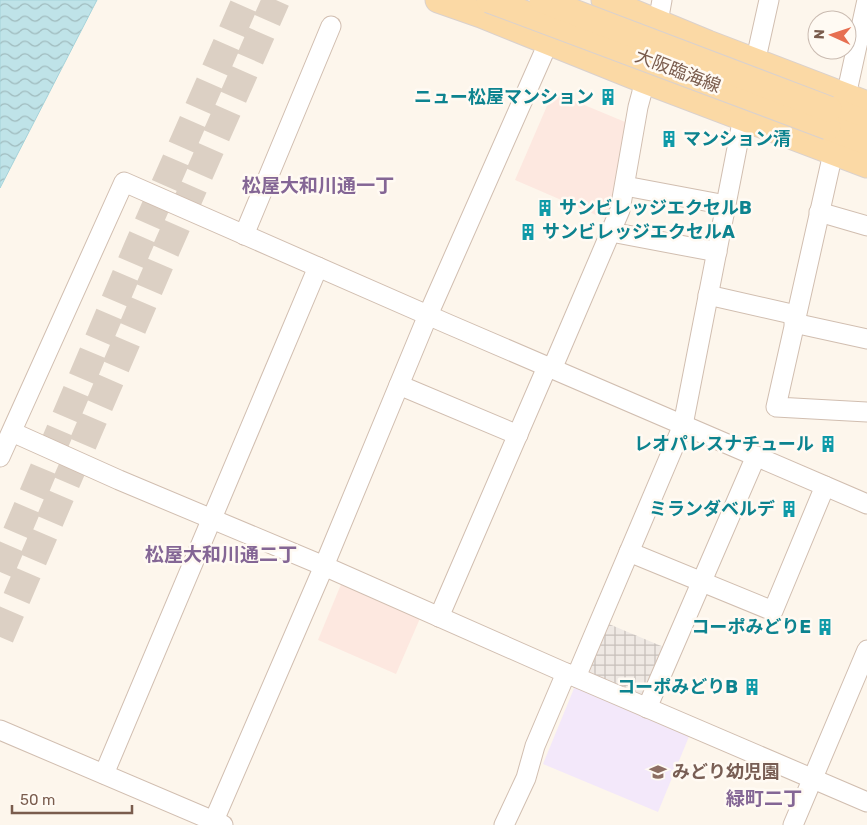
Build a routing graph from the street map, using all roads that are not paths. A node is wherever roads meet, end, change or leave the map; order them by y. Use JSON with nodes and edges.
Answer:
{"nodes":[{"id":1,"x":438,"y":0,"type":"edge"},
{"id":2,"x":489,"y":0,"type":"edge"},
{"id":3,"x":542,"y":0,"type":"edge"},
{"id":4,"x":561,"y":0,"type":"edge"},
{"id":5,"x":604,"y":0,"type":"edge"},
{"id":6,"x":769,"y":0,"type":"edge"},
{"id":7,"x":866,"y":0,"type":"edge"},
{"id":8,"x":660,"y":11,"type":"edge"},
{"id":9,"x":331,"y":26,"type":"dead end"},
{"id":10,"x":549,"y":42,"type":"junction"},
{"id":11,"x":755,"y":61,"type":"junction"},
{"id":12,"x":645,"y":81,"type":"junction"},
{"id":13,"x":844,"y":109,"type":"edge"},
{"id":14,"x":743,"y":118,"type":"junction"},
{"id":15,"x":867,"y":123,"type":"edge"},
{"id":16,"x":867,"y":142,"type":"edge"},
{"id":17,"x":833,"y":153,"type":"junction"},
{"id":18,"x":867,"y":165,"type":"edge"},
{"id":19,"x":625,"y":186,"type":"junction"},
{"id":20,"x":726,"y":204,"type":"junction"},
{"id":21,"x":819,"y":212,"type":"junction"},
{"id":22,"x":867,"y":226,"type":"edge"},
{"id":23,"x":611,"y":232,"type":"junction"},
{"id":24,"x":244,"y":235,"type":"junction"},
{"id":25,"x":717,"y":252,"type":"junction"},
{"id":26,"x":318,"y":268,"type":"junction"},
{"id":27,"x":708,"y":295,"type":"junction"},
{"id":28,"x":428,"y":316,"type":"junction"},
{"id":29,"x":795,"y":319,"type":"junction"},
{"id":30,"x":867,"y":339,"type":"edge"},
{"id":31,"x":550,"y":368,"type":"junction"},
{"id":32,"x":399,"y":385,"type":"junction"},
{"id":33,"x":867,"y":412,"type":"edge"},
{"id":34,"x":683,"y":425,"type":"junction"},
{"id":35,"x":12,"y":432,"type":"junction"},
{"id":36,"x":518,"y":435,"type":"junction"},
{"id":37,"x":756,"y":456,"type":"junction"},
{"id":38,"x":0,"y":457,"type":"edge"},
{"id":39,"x":825,"y":486,"type":"junction"},
{"id":40,"x":867,"y":504,"type":"edge"},
{"id":41,"x":212,"y":519,"type":"junction"},
{"id":42,"x":629,"y":552,"type":"junction"},
{"id":43,"x":324,"y":566,"type":"junction"},
{"id":44,"x":702,"y":582,"type":"junction"},
{"id":45,"x":439,"y":617,"type":"junction"},
{"id":46,"x":867,"y":650,"type":"edge"},
{"id":47,"x":571,"y":675,"type":"junction"},
{"id":48,"x":647,"y":708,"type":"junction"},
{"id":49,"x":0,"y":730,"type":"edge"},
{"id":50,"x":104,"y":774,"type":"junction"},
{"id":51,"x":812,"y":779,"type":"junction"},
{"id":52,"x":867,"y":802,"type":"edge"},
{"id":53,"x":216,"y":824,"type":"edge"},
{"id":54,"x":504,"y":825,"type":"edge"},
{"id":55,"x":793,"y":825,"type":"edge"}],
"edges":[{"from":1,"to":10,"type":"main road"},
{"from":2,"to":13,"type":"main road","name":"大阪臨海線","bridge":true},
{"from":3,"to":13,"type":"main road","name":"大阪臨海線","bridge":true},
{"from":4,"to":10,"type":"street"},
{"from":5,"to":8,"type":"main road"},
{"from":6,"to":11,"type":"street"},
{"from":7,"to":13,"type":"street"},
{"from":8,"to":11,"type":"main road"},
{"from":9,"to":24,"type":"street"},
{"from":10,"to":12,"type":"main road"},
{"from":10,"to":28,"type":"street"},
{"from":11,"to":13,"type":"main road"},
{"from":11,"to":14,"type":"street"},
{"from":12,"to":14,"type":"main road"},
{"from":12,"to":19,"type":"street"},
{"from":13,"to":15,"type":"main road","name":"大阪臨海線"},
{"from":13,"to":16,"type":"main road","name":"大阪臨海線"},
{"from":14,"to":17,"type":"main road"},
{"from":14,"to":20,"type":"street"},
{"from":17,"to":18,"type":"main road"},
{"from":17,"to":21,"type":"street"},
{"from":19,"to":20,"type":"street"},
{"from":19,"to":23,"type":"street"},
{"from":20,"to":25,"type":"street"},
{"from":21,"to":22,"type":"street"},
{"from":21,"to":29,"type":"street"},
{"from":23,"to":25,"type":"street"},
{"from":23,"to":31,"type":"street"},
{"from":24,"to":26,"type":"street"},
{"from":24,"to":35,"type":"street"},
{"from":25,"to":27,"type":"street"},
{"from":26,"to":28,"type":"street"},
{"from":26,"to":41,"type":"street"},
{"from":27,"to":29,"type":"street"},
{"from":27,"to":34,"type":"street"},
{"from":28,"to":31,"type":"street"},
{"from":28,"to":32,"type":"street"},
{"from":29,"to":30,"type":"street"},
{"from":29,"to":33,"type":"street"},
{"from":31,"to":34,"type":"street"},
{"from":31,"to":36,"type":"street"},
{"from":32,"to":36,"type":"street"},
{"from":32,"to":43,"type":"street"},
{"from":34,"to":37,"type":"street"},
{"from":34,"to":42,"type":"street"},
{"from":35,"to":38,"type":"street"},
{"from":35,"to":41,"type":"street"},
{"from":36,"to":45,"type":"street"},
{"from":37,"to":39,"type":"street"},
{"from":37,"to":44,"type":"street"},
{"from":39,"to":40,"type":"street"},
{"from":39,"to":44,"type":"street"},
{"from":41,"to":43,"type":"street"},
{"from":41,"to":50,"type":"street"},
{"from":42,"to":44,"type":"street"},
{"from":42,"to":47,"type":"street"},
{"from":43,"to":45,"type":"street"},
{"from":43,"to":53,"type":"street"},
{"from":44,"to":48,"type":"street"},
{"from":45,"to":47,"type":"street"},
{"from":46,"to":51,"type":"street"},
{"from":47,"to":48,"type":"street"},
{"from":47,"to":54,"type":"street"},
{"from":48,"to":51,"type":"street"},
{"from":49,"to":50,"type":"street"},
{"from":50,"to":53,"type":"street"},
{"from":51,"to":52,"type":"street"},
{"from":51,"to":55,"type":"street"}]}
